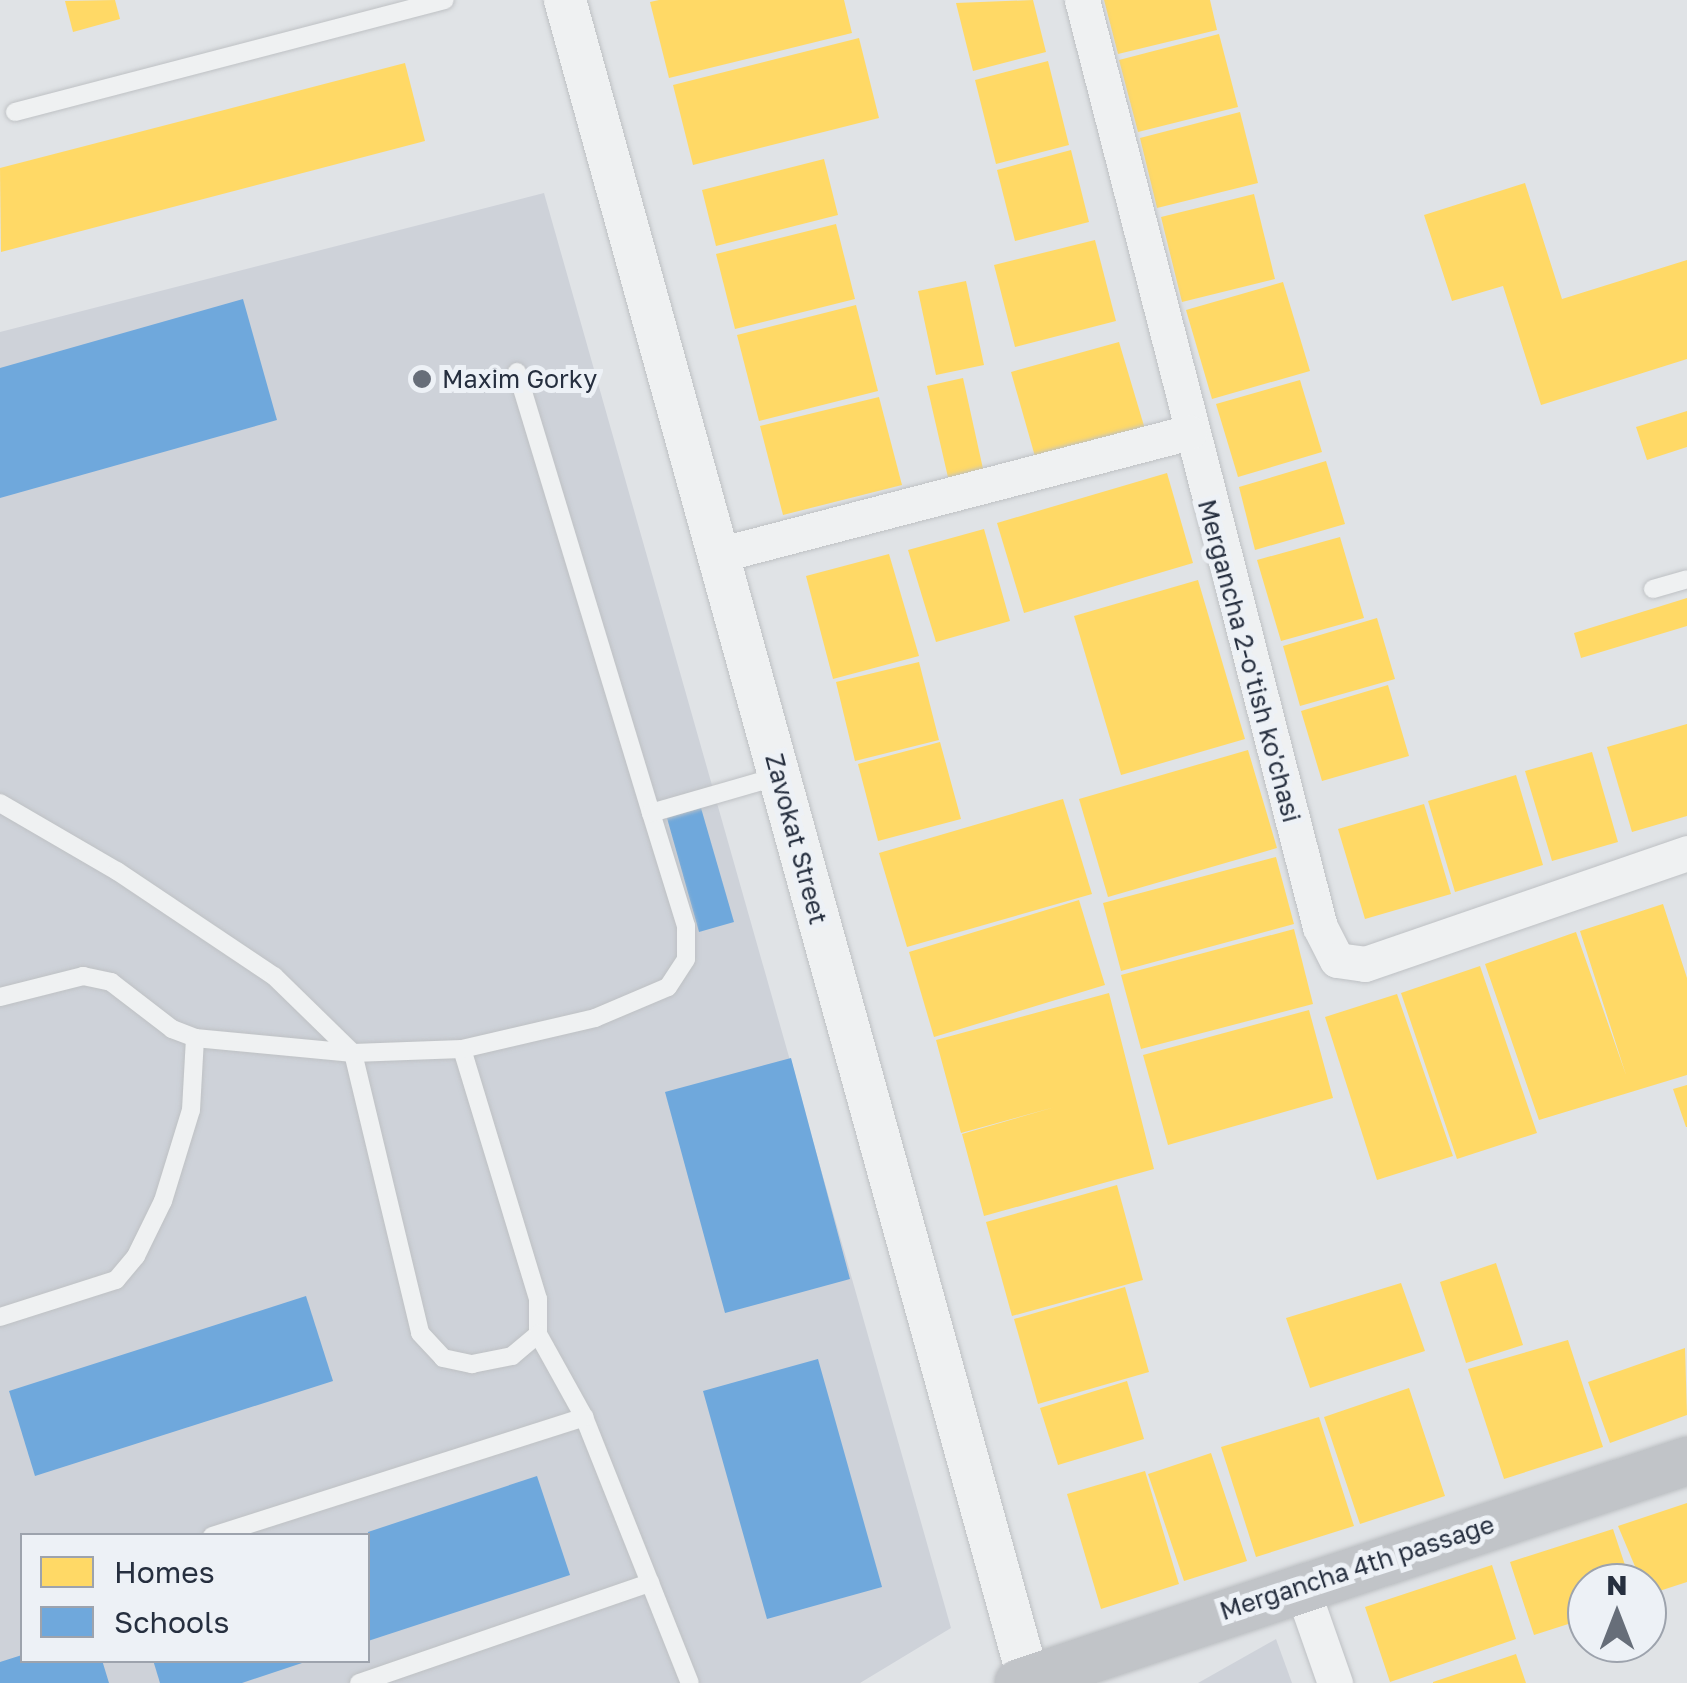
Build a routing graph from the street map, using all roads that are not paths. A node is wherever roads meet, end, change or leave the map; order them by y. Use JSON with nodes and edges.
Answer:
{"nodes":[{"id":1,"x":446,"y":0,"type":"edge"},
{"id":2,"x":565,"y":0,"type":"edge"},
{"id":3,"x":1082,"y":0,"type":"edge"},
{"id":4,"x":15,"y":112,"type":"dead end"},
{"id":5,"x":518,"y":372,"type":"dead end"},
{"id":6,"x":1188,"y":432,"type":"junction"},
{"id":7,"x":718,"y":555,"type":"junction"},
{"id":8,"x":1687,"y":579,"type":"edge"},
{"id":9,"x":1653,"y":590,"type":"dead end"},
{"id":10,"x":779,"y":776,"type":"junction"},
{"id":11,"x":0,"y":804,"type":"edge"},
{"id":12,"x":651,"y":813,"type":"junction"},
{"id":13,"x":1685,"y":860,"type":"edge"},
{"id":14,"x":0,"y":998,"type":"edge"},
{"id":15,"x":196,"y":1038,"type":"junction"},
{"id":16,"x":462,"y":1048,"type":"junction"},
{"id":17,"x":353,"y":1053,"type":"junction"},
{"id":18,"x":0,"y":1318,"type":"edge"},
{"id":19,"x":538,"y":1334,"type":"junction"},
{"id":20,"x":584,"y":1417,"type":"junction"},
{"id":21,"x":1687,"y":1461,"type":"edge"},
{"id":22,"x":221,"y":1533,"type":"edge"},
{"id":23,"x":650,"y":1583,"type":"junction"},
{"id":24,"x":1301,"y":1586,"type":"junction"},
{"id":25,"x":1024,"y":1681,"type":"edge"},
{"id":26,"x":359,"y":1683,"type":"edge"},
{"id":27,"x":690,"y":1683,"type":"edge"},
{"id":28,"x":1335,"y":1683,"type":"edge"}],
"edges":[{"from":1,"to":4,"type":"lane"},
{"from":2,"to":7,"type":"street","name":"Zavokat Street"},
{"from":3,"to":6,"type":"street","name":"Mergancha 2-o'tish ko'chasi"},
{"from":5,"to":12,"type":"lane"},
{"from":6,"to":7,"type":"street"},
{"from":6,"to":13,"type":"street","name":"Mergancha 2-o'tish ko'chasi"},
{"from":7,"to":10,"type":"street","name":"Zavokat Street"},
{"from":8,"to":9,"type":"lane"},
{"from":10,"to":12,"type":"lane"},
{"from":10,"to":25,"type":"street","name":"Zavokat Street"},
{"from":11,"to":17,"type":"lane"},
{"from":12,"to":16,"type":"lane"},
{"from":14,"to":15,"type":"lane"},
{"from":15,"to":17,"type":"lane"},
{"from":15,"to":18,"type":"lane"},
{"from":16,"to":17,"type":"lane"},
{"from":16,"to":19,"type":"lane"},
{"from":17,"to":19,"type":"lane"},
{"from":19,"to":20,"type":"lane"},
{"from":20,"to":22,"type":"lane"},
{"from":20,"to":23,"type":"lane"},
{"from":21,"to":24,"type":"main road","name":"Mergancha 4th passage"},
{"from":23,"to":26,"type":"lane"},
{"from":23,"to":27,"type":"lane"},
{"from":24,"to":25,"type":"main road","name":"Mergancha 4th passage"},
{"from":24,"to":28,"type":"street"}]}
